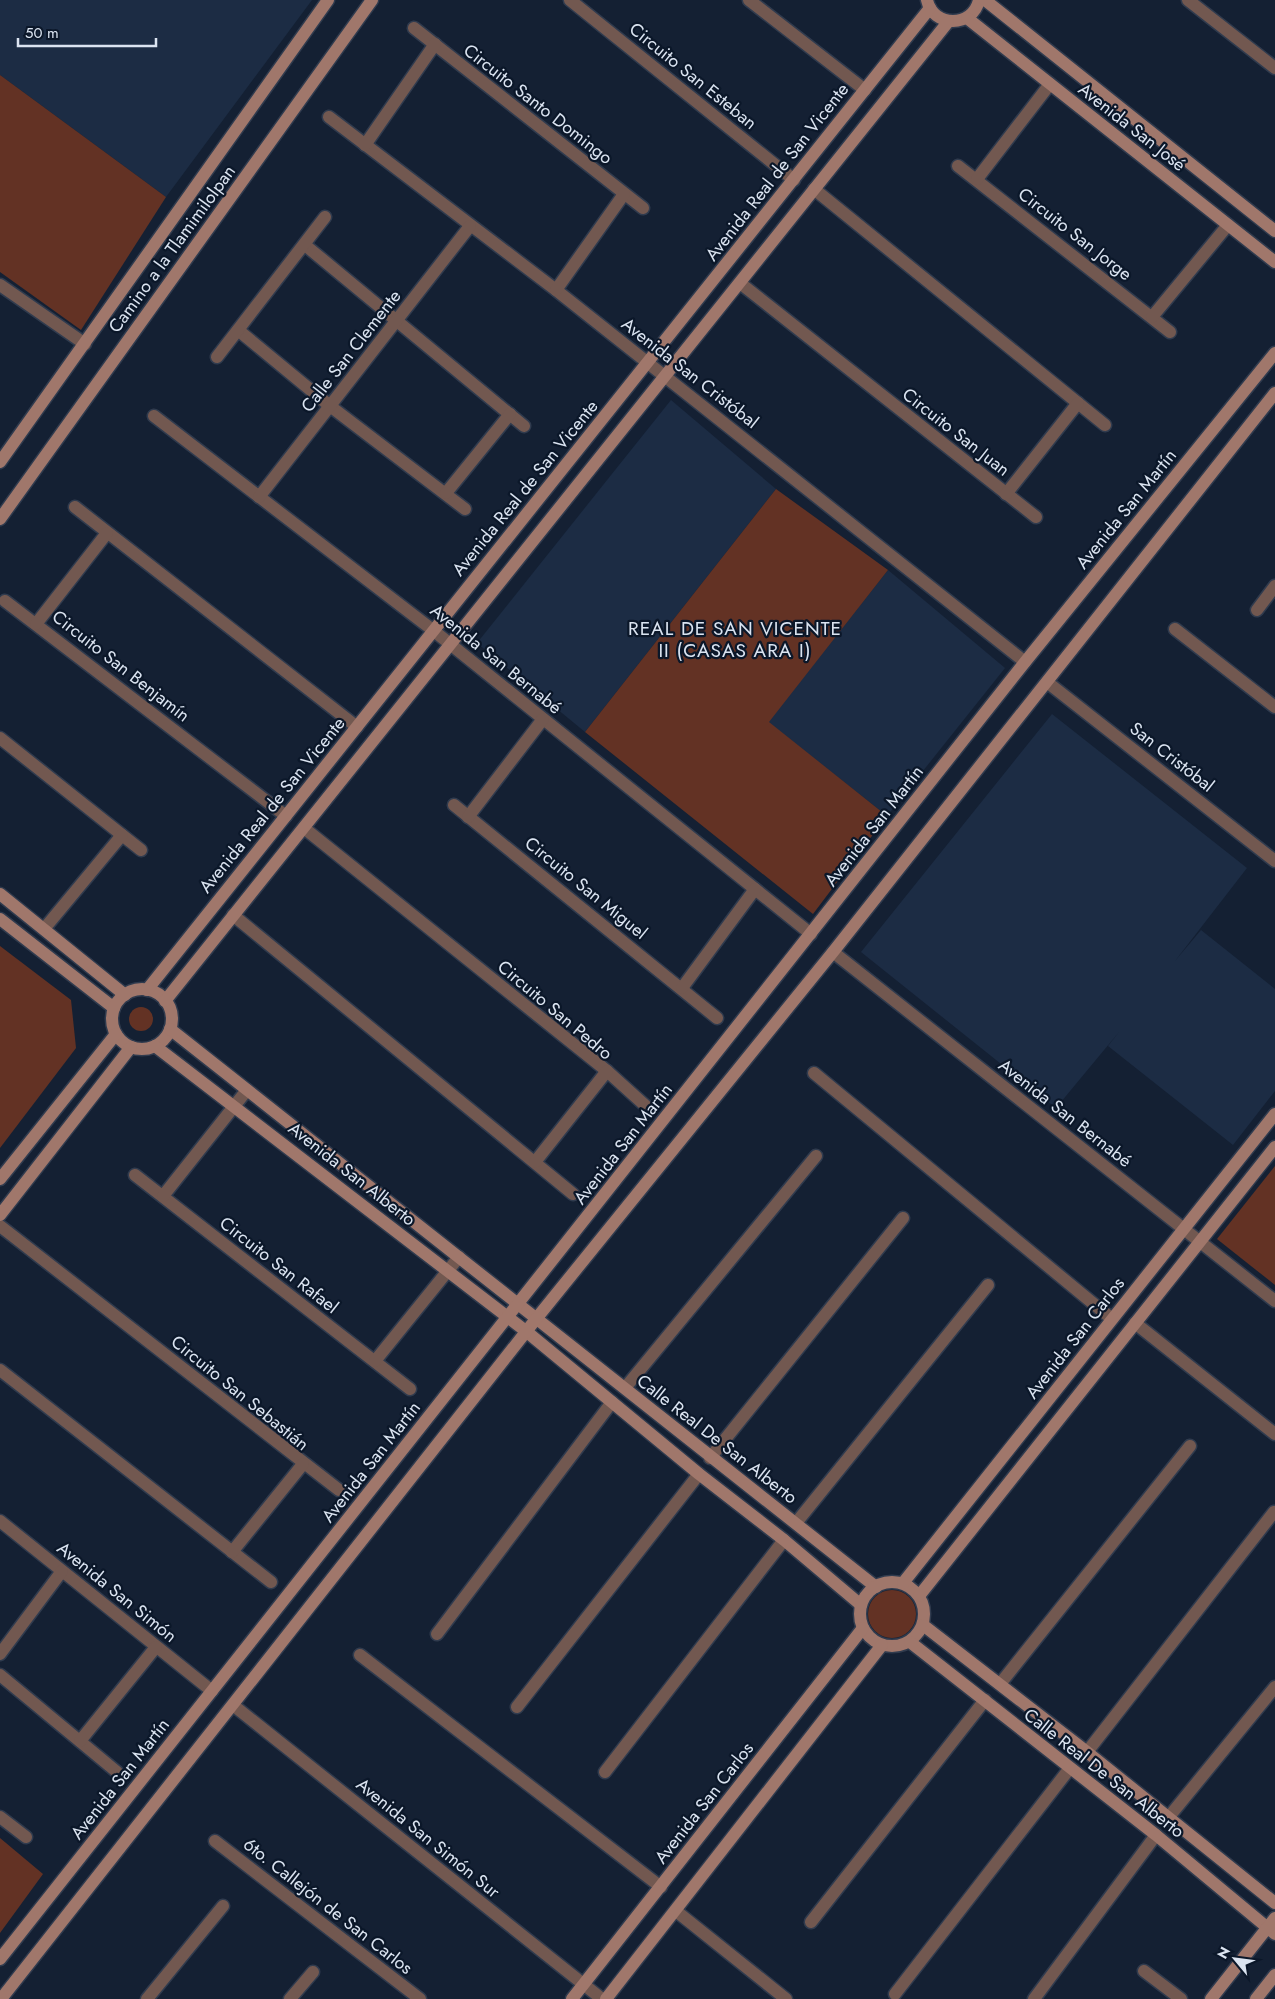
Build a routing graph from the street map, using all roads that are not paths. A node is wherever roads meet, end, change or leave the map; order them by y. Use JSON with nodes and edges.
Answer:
{"nodes":[{"id":1,"x":328,"y":0,"type":"edge"},
{"id":2,"x":372,"y":0,"type":"edge"},
{"id":3,"x":570,"y":0,"type":"edge"},
{"id":4,"x":749,"y":0,"type":"edge"},
{"id":5,"x":980,"y":0,"type":"edge"},
{"id":6,"x":985,"y":0,"type":"edge"},
{"id":7,"x":1188,"y":0,"type":"edge"},
{"id":8,"x":928,"y":4,"type":"edge"},
{"id":9,"x":967,"y":18,"type":"junction"},
{"id":10,"x":948,"y":22,"type":"junction"},
{"id":11,"x":414,"y":28,"type":"dead end"},
{"id":12,"x":435,"y":44,"type":"junction"},
{"id":13,"x":1275,"y":68,"type":"edge"},
{"id":14,"x":1050,"y":84,"type":"junction"},
{"id":15,"x":865,"y":90,"type":"junction"},
{"id":16,"x":330,"y":117,"type":"dead end"},
{"id":17,"x":365,"y":145,"type":"junction"},
{"id":18,"x":958,"y":166,"type":"dead end"},
{"id":19,"x":977,"y":179,"type":"junction"},
{"id":20,"x":794,"y":180,"type":"junction"},
{"id":21,"x":814,"y":189,"type":"junction"},
{"id":22,"x":624,"y":194,"type":"junction"},
{"id":23,"x":643,"y":208,"type":"dead end"},
{"id":24,"x":325,"y":217,"type":"dead end"},
{"id":25,"x":1228,"y":225,"type":"junction"},
{"id":26,"x":470,"y":226,"type":"junction"},
{"id":27,"x":1275,"y":232,"type":"edge"},
{"id":28,"x":305,"y":245,"type":"junction"},
{"id":29,"x":1275,"y":262,"type":"edge"},
{"id":30,"x":740,"y":283,"type":"junction"},
{"id":31,"x":0,"y":285,"type":"edge"},
{"id":32,"x":556,"y":290,"type":"junction"},
{"id":33,"x":1152,"y":317,"type":"junction"},
{"id":34,"x":397,"y":320,"type":"junction"},
{"id":35,"x":238,"y":330,"type":"junction"},
{"id":36,"x":1170,"y":332,"type":"dead end"},
{"id":37,"x":85,"y":344,"type":"junction"},
{"id":38,"x":1275,"y":353,"type":"edge"},
{"id":39,"x":217,"y":357,"type":"dead end"},
{"id":40,"x":647,"y":363,"type":"junction"},
{"id":41,"x":664,"y":376,"type":"junction"},
{"id":42,"x":1275,"y":393,"type":"edge"},
{"id":43,"x":1078,"y":403,"type":"junction"},
{"id":44,"x":330,"y":406,"type":"junction"},
{"id":45,"x":510,"y":414,"type":"junction"},
{"id":46,"x":154,"y":416,"type":"dead end"},
{"id":47,"x":524,"y":426,"type":"dead end"},
{"id":48,"x":1105,"y":426,"type":"dead end"},
{"id":49,"x":0,"y":462,"type":"edge"},
{"id":50,"x":446,"y":493,"type":"junction"},
{"id":51,"x":1006,"y":494,"type":"junction"},
{"id":52,"x":259,"y":496,"type":"junction"},
{"id":53,"x":75,"y":508,"type":"dead end"},
{"id":54,"x":465,"y":509,"type":"dead end"},
{"id":55,"x":1036,"y":517,"type":"dead end"},
{"id":56,"x":0,"y":519,"type":"edge"},
{"id":57,"x":107,"y":533,"type":"junction"},
{"id":58,"x":1275,"y":586,"type":"edge"},
{"id":59,"x":5,"y":601,"type":"dead end"},
{"id":60,"x":1257,"y":610,"type":"dead end"},
{"id":61,"x":36,"y":624,"type":"junction"},
{"id":62,"x":1175,"y":629,"type":"dead end"},
{"id":63,"x":434,"y":631,"type":"junction"},
{"id":64,"x":451,"y":644,"type":"junction"},
{"id":65,"x":1025,"y":662,"type":"junction"},
{"id":66,"x":1047,"y":682,"type":"junction"},
{"id":67,"x":1275,"y":707,"type":"edge"},
{"id":68,"x":543,"y":719,"type":"junction"},
{"id":69,"x":357,"y":727,"type":"junction"},
{"id":70,"x":0,"y":738,"type":"edge"},
{"id":71,"x":454,"y":805,"type":"dead end"},
{"id":72,"x":286,"y":816,"type":"junction"},
{"id":73,"x":468,"y":817,"type":"junction"},
{"id":74,"x":304,"y":828,"type":"junction"},
{"id":75,"x":122,"y":834,"type":"junction"},
{"id":76,"x":141,"y":850,"type":"dead end"},
{"id":77,"x":1275,"y":861,"type":"edge"},
{"id":78,"x":755,"y":889,"type":"junction"},
{"id":79,"x":0,"y":894,"type":"edge"},
{"id":80,"x":233,"y":916,"type":"junction"},
{"id":81,"x":0,"y":919,"type":"edge"},
{"id":82,"x":44,"y":930,"type":"junction"},
{"id":83,"x":811,"y":934,"type":"junction"},
{"id":84,"x":833,"y":952,"type":"junction"},
{"id":85,"x":682,"y":988,"type":"junction"},
{"id":86,"x":147,"y":990,"type":"junction"},
{"id":87,"x":125,"y":995,"type":"junction"},
{"id":88,"x":165,"y":1001,"type":"junction"},
{"id":89,"x":114,"y":1008,"type":"junction"},
{"id":90,"x":717,"y":1018,"type":"dead end"},
{"id":91,"x":170,"y":1029,"type":"junction"},
{"id":92,"x":116,"y":1034,"type":"junction"},
{"id":93,"x":155,"y":1046,"type":"junction"},
{"id":94,"x":131,"y":1047,"type":"junction"},
{"id":95,"x":606,"y":1071,"type":"junction"},
{"id":96,"x":814,"y":1073,"type":"dead end"},
{"id":97,"x":247,"y":1090,"type":"junction"},
{"id":98,"x":235,"y":1105,"type":"junction"},
{"id":99,"x":648,"y":1108,"type":"dead end"},
{"id":100,"x":1275,"y":1114,"type":"edge"},
{"id":101,"x":1275,"y":1147,"type":"edge"},
{"id":102,"x":816,"y":1156,"type":"dead end"},
{"id":103,"x":535,"y":1162,"type":"junction"},
{"id":104,"x":134,"y":1174,"type":"dead end"},
{"id":105,"x":0,"y":1179,"type":"edge"},
{"id":106,"x":573,"y":1194,"type":"dead end"},
{"id":107,"x":162,"y":1196,"type":"junction"},
{"id":108,"x":0,"y":1215,"type":"edge"},
{"id":109,"x":903,"y":1218,"type":"dead end"},
{"id":110,"x":0,"y":1226,"type":"edge"},
{"id":111,"x":1184,"y":1229,"type":"junction"},
{"id":112,"x":1200,"y":1242,"type":"junction"},
{"id":113,"x":459,"y":1257,"type":"junction"},
{"id":114,"x":448,"y":1271,"type":"junction"},
{"id":115,"x":988,"y":1285,"type":"dead end"},
{"id":116,"x":1275,"y":1301,"type":"edge"},
{"id":117,"x":518,"y":1304,"type":"junction"},
{"id":118,"x":508,"y":1317,"type":"junction"},
{"id":119,"x":1112,"y":1319,"type":"junction"},
{"id":120,"x":536,"y":1320,"type":"junction"},
{"id":121,"x":1135,"y":1323,"type":"junction"},
{"id":122,"x":527,"y":1332,"type":"junction"},
{"id":123,"x":375,"y":1361,"type":"junction"},
{"id":124,"x":0,"y":1370,"type":"edge"},
{"id":125,"x":625,"y":1388,"type":"junction"},
{"id":126,"x":410,"y":1389,"type":"dead end"},
{"id":127,"x":612,"y":1402,"type":"junction"},
{"id":128,"x":1275,"y":1434,"type":"edge"},
{"id":129,"x":1190,"y":1446,"type":"dead end"},
{"id":130,"x":710,"y":1458,"type":"junction"},
{"id":131,"x":303,"y":1464,"type":"junction"},
{"id":132,"x":699,"y":1474,"type":"junction"},
{"id":133,"x":339,"y":1490,"type":"dead end"},
{"id":134,"x":1274,"y":1512,"type":"edge"},
{"id":135,"x":0,"y":1521,"type":"edge"},
{"id":136,"x":796,"y":1523,"type":"junction"},
{"id":137,"x":784,"y":1540,"type":"junction"},
{"id":138,"x":232,"y":1552,"type":"junction"},
{"id":139,"x":62,"y":1571,"type":"junction"},
{"id":140,"x":271,"y":1582,"type":"dead end"},
{"id":141,"x":903,"y":1583,"type":"junction"},
{"id":142,"x":876,"y":1587,"type":"junction"},
{"id":143,"x":919,"y":1596,"type":"junction"},
{"id":144,"x":861,"y":1606,"type":"junction"},
{"id":145,"x":923,"y":1625,"type":"junction"},
{"id":146,"x":863,"y":1628,"type":"junction"},
{"id":147,"x":437,"y":1634,"type":"dead end"},
{"id":148,"x":910,"y":1642,"type":"junction"},
{"id":149,"x":882,"y":1646,"type":"junction"},
{"id":150,"x":156,"y":1647,"type":"junction"},
{"id":151,"x":0,"y":1654,"type":"edge"},
{"id":152,"x":360,"y":1655,"type":"dead end"},
{"id":153,"x":0,"y":1675,"type":"edge"},
{"id":154,"x":1000,"y":1684,"type":"junction"},
{"id":155,"x":1275,"y":1687,"type":"edge"},
{"id":156,"x":212,"y":1691,"type":"junction"},
{"id":157,"x":985,"y":1700,"type":"junction"},
{"id":158,"x":233,"y":1705,"type":"junction"},
{"id":159,"x":517,"y":1707,"type":"dead end"},
{"id":160,"x":80,"y":1741,"type":"junction"},
{"id":161,"x":1087,"y":1752,"type":"junction"},
{"id":162,"x":1070,"y":1768,"type":"junction"},
{"id":163,"x":117,"y":1772,"type":"dead end"},
{"id":164,"x":605,"y":1772,"type":"dead end"},
{"id":165,"x":0,"y":1817,"type":"edge"},
{"id":166,"x":1168,"y":1818,"type":"junction"},
{"id":167,"x":1156,"y":1835,"type":"junction"},
{"id":168,"x":26,"y":1837,"type":"dead end"},
{"id":169,"x":215,"y":1841,"type":"dead end"},
{"id":170,"x":661,"y":1887,"type":"junction"},
{"id":171,"x":1275,"y":1903,"type":"edge"},
{"id":172,"x":223,"y":1906,"type":"dead end"},
{"id":173,"x":676,"y":1911,"type":"junction"},
{"id":174,"x":810,"y":1922,"type":"dead end"},
{"id":175,"x":1272,"y":1927,"type":"edge"},
{"id":176,"x":0,"y":1959,"type":"edge"},
{"id":177,"x":1144,"y":1971,"type":"dead end"},
{"id":178,"x":312,"y":1972,"type":"dead end"},
{"id":179,"x":1275,"y":1975,"type":"edge"},
{"id":180,"x":584,"y":1985,"type":"junction"},
{"id":181,"x":895,"y":1994,"type":"dead end"},
{"id":182,"x":1,"y":1999,"type":"edge"},
{"id":183,"x":148,"y":1999,"type":"edge"},
{"id":184,"x":290,"y":1999,"type":"edge"},
{"id":185,"x":420,"y":1999,"type":"edge"},
{"id":186,"x":572,"y":1999,"type":"edge"},
{"id":187,"x":602,"y":1999,"type":"edge"},
{"id":188,"x":606,"y":1999,"type":"edge"},
{"id":189,"x":786,"y":1999,"type":"edge"},
{"id":190,"x":1034,"y":1999,"type":"edge"},
{"id":191,"x":1181,"y":1999,"type":"edge"},
{"id":192,"x":1211,"y":1999,"type":"edge"},
{"id":193,"x":1256,"y":1999,"type":"edge"}],
"edges":[{"from":1,"to":37,"type":"street","name":"Camino a la Tlamimilolpan"},
{"from":2,"to":56,"type":"street","name":"Camino a la Tlamimilolpan"},
{"from":3,"to":20,"type":"street","name":"Circuito San Esteban"},
{"from":4,"to":15,"type":"street"},
{"from":5,"to":9,"type":"street"},
{"from":6,"to":27,"type":"street","name":"Avenida San José"},
{"from":7,"to":13,"type":"street"},
{"from":8,"to":10,"type":"street"},
{"from":8,"to":15,"type":"street","name":"Avenida Real de San Vicente"},
{"from":9,"to":10,"type":"street"},
{"from":9,"to":14,"type":"street","name":"Avenida San José"},
{"from":10,"to":21,"type":"street"},
{"from":11,"to":12,"type":"street","name":"Circuito Santo Domingo"},
{"from":12,"to":17,"type":"street"},
{"from":12,"to":22,"type":"street","name":"Circuito Santo Domingo"},
{"from":14,"to":19,"type":"street"},
{"from":14,"to":25,"type":"street","name":"Avenida San José"},
{"from":15,"to":20,"type":"street","name":"Avenida Real de San Vicente"},
{"from":16,"to":17,"type":"street","name":"Avenida San Cristóbal"},
{"from":17,"to":26,"type":"street","name":"Avenida San Cristóbal"},
{"from":18,"to":19,"type":"street","name":"Circuito San Jorge"},
{"from":19,"to":33,"type":"street","name":"Circuito San Jorge"},
{"from":20,"to":40,"type":"street","name":"Avenida Real de San Vicente"},
{"from":21,"to":30,"type":"street"},
{"from":21,"to":43,"type":"street"},
{"from":22,"to":23,"type":"street","name":"Circuito Santo Domingo"},
{"from":22,"to":32,"type":"street"},
{"from":24,"to":28,"type":"street"},
{"from":25,"to":29,"type":"street","name":"Avenida San José"},
{"from":25,"to":33,"type":"street"},
{"from":26,"to":32,"type":"street","name":"Avenida San Cristóbal"},
{"from":26,"to":34,"type":"street","name":"Calle San Clemente"},
{"from":28,"to":34,"type":"street"},
{"from":28,"to":35,"type":"street"},
{"from":30,"to":41,"type":"street"},
{"from":30,"to":51,"type":"street","name":"Circuito San Juan"},
{"from":31,"to":37,"type":"street"},
{"from":32,"to":40,"type":"street","name":"Avenida San Cristóbal"},
{"from":33,"to":36,"type":"street","name":"Circuito San Jorge"},
{"from":34,"to":44,"type":"street","name":"Calle San Clemente"},
{"from":34,"to":45,"type":"street"},
{"from":35,"to":39,"type":"street"},
{"from":35,"to":44,"type":"street"},
{"from":37,"to":49,"type":"street","name":"Camino a la Tlamimilolpan"},
{"from":38,"to":65,"type":"street","name":"Avenida San Martín"},
{"from":40,"to":41,"type":"street","name":"Avenida San Cristóbal"},
{"from":40,"to":63,"type":"street","name":"Avenida Real de San Vicente"},
{"from":41,"to":64,"type":"street"},
{"from":41,"to":65,"type":"street","name":"Avenida San Cristóbal"},
{"from":42,"to":66,"type":"street"},
{"from":43,"to":48,"type":"street"},
{"from":43,"to":51,"type":"street","name":"Circuito San Juan"},
{"from":44,"to":50,"type":"street"},
{"from":44,"to":52,"type":"street","name":"Calle San Clemente"},
{"from":45,"to":47,"type":"street"},
{"from":45,"to":50,"type":"street"},
{"from":46,"to":52,"type":"street","name":"Avenida San Bernabé"},
{"from":50,"to":54,"type":"street"},
{"from":51,"to":55,"type":"street"},
{"from":52,"to":63,"type":"street","name":"Avenida San Bernabé"},
{"from":53,"to":57,"type":"street"},
{"from":57,"to":61,"type":"street","name":"Circuito San Benjamín"},
{"from":57,"to":69,"type":"street"},
{"from":58,"to":60,"type":"street"},
{"from":59,"to":61,"type":"street"},
{"from":61,"to":72,"type":"street","name":"Circuito San Benjamín"},
{"from":62,"to":67,"type":"street"},
{"from":63,"to":64,"type":"street","name":"Avenida San Bernabé"},
{"from":63,"to":69,"type":"street","name":"Avenida Real de San Vicente"},
{"from":64,"to":68,"type":"street","name":"Avenida San Bernabé"},
{"from":64,"to":74,"type":"street"},
{"from":65,"to":83,"type":"street","name":"Avenida San Martín"},
{"from":66,"to":77,"type":"street","name":"San Cristóbal"},
{"from":66,"to":84,"type":"street"},
{"from":68,"to":73,"type":"street"},
{"from":68,"to":78,"type":"street","name":"Avenida San Bernabé"},
{"from":69,"to":72,"type":"street","name":"Avenida Real de San Vicente"},
{"from":70,"to":75,"type":"street"},
{"from":71,"to":73,"type":"street","name":"Circuito San Miguel"},
{"from":72,"to":86,"type":"street","name":"Avenida Real de San Vicente"},
{"from":73,"to":85,"type":"street","name":"Circuito San Miguel"},
{"from":74,"to":80,"type":"street"},
{"from":74,"to":95,"type":"street","name":"Circuito San Pedro"},
{"from":75,"to":76,"type":"street"},
{"from":75,"to":82,"type":"street"},
{"from":78,"to":83,"type":"street","name":"Avenida San Bernabé"},
{"from":78,"to":85,"type":"street"},
{"from":79,"to":82,"type":"street"},
{"from":80,"to":88,"type":"street"},
{"from":80,"to":103,"type":"street"},
{"from":81,"to":89,"type":"street"},
{"from":82,"to":87,"type":"street"},
{"from":83,"to":117,"type":"street","name":"Avenida San Martín"},
{"from":84,"to":111,"type":"street","name":"Avenida San Bernabé"},
{"from":84,"to":120,"type":"street"},
{"from":85,"to":90,"type":"street","name":"Circuito San Miguel"},
{"from":86,"to":87,"type":"street"},
{"from":86,"to":88,"type":"street"},
{"from":87,"to":89,"type":"street"},
{"from":88,"to":91,"type":"street"},
{"from":89,"to":92,"type":"street"},
{"from":91,"to":93,"type":"street"},
{"from":91,"to":97,"type":"street","name":"Avenida San Alberto"},
{"from":92,"to":94,"type":"street"},
{"from":92,"to":105,"type":"street"},
{"from":93,"to":94,"type":"street"},
{"from":93,"to":98,"type":"street","name":"Avenida San Alberto"},
{"from":94,"to":108,"type":"street"},
{"from":95,"to":99,"type":"street"},
{"from":95,"to":103,"type":"street","name":"Circuito San Pedro"},
{"from":96,"to":119,"type":"street"},
{"from":97,"to":98,"type":"street"},
{"from":97,"to":113,"type":"street","name":"Avenida San Alberto"},
{"from":98,"to":107,"type":"street"},
{"from":98,"to":114,"type":"street","name":"Avenida San Alberto"},
{"from":100,"to":111,"type":"street","name":"Avenida San Carlos"},
{"from":101,"to":112,"type":"street"},
{"from":102,"to":125,"type":"street"},
{"from":103,"to":106,"type":"street"},
{"from":104,"to":107,"type":"street","name":"Circuito San Rafael"},
{"from":107,"to":123,"type":"street","name":"Circuito San Rafael"},
{"from":109,"to":130,"type":"street"},
{"from":110,"to":131,"type":"street","name":"Circuito San Sebastián"},
{"from":111,"to":112,"type":"street","name":"Avenida San Bernabé"},
{"from":111,"to":119,"type":"street","name":"Avenida San Carlos"},
{"from":112,"to":116,"type":"street","name":"Avenida San Bernabé"},
{"from":112,"to":121,"type":"street"},
{"from":113,"to":114,"type":"street"},
{"from":113,"to":117,"type":"street","name":"Avenida San Alberto"},
{"from":114,"to":118,"type":"street","name":"Avenida San Alberto"},
{"from":114,"to":123,"type":"street"},
{"from":115,"to":136,"type":"street"},
{"from":117,"to":118,"type":"street","name":"Avenida San Martín"},
{"from":117,"to":120,"type":"street","name":"Avenida San Alberto"},
{"from":118,"to":122,"type":"street","name":"Avenida San Alberto"},
{"from":118,"to":156,"type":"street","name":"Avenida San Martín"},
{"from":119,"to":141,"type":"street","name":"Avenida San Carlos"},
{"from":120,"to":122,"type":"street"},
{"from":120,"to":125,"type":"street","name":"Calle Real De San Alberto"},
{"from":121,"to":128,"type":"street"},
{"from":121,"to":143,"type":"street"},
{"from":122,"to":127,"type":"street","name":"Calle Real De San Alberto"},
{"from":122,"to":158,"type":"street"},
{"from":123,"to":126,"type":"street","name":"Circuito San Rafael"},
{"from":124,"to":138,"type":"street"},
{"from":125,"to":130,"type":"street","name":"Calle Real De San Alberto"},
{"from":127,"to":132,"type":"street","name":"Calle Real De San Alberto"},
{"from":127,"to":147,"type":"street"},
{"from":129,"to":154,"type":"street"},
{"from":130,"to":136,"type":"street","name":"Calle Real De San Alberto"},
{"from":131,"to":133,"type":"street"},
{"from":131,"to":138,"type":"street","name":"Circuito San Sebastián"},
{"from":132,"to":137,"type":"street","name":"Calle Real De San Alberto"},
{"from":132,"to":159,"type":"street"},
{"from":134,"to":161,"type":"street"},
{"from":135,"to":139,"type":"street","name":"Avenida San Simón"},
{"from":136,"to":142,"type":"street","name":"Calle Real De San Alberto"},
{"from":137,"to":144,"type":"street","name":"Calle Real De San Alberto"},
{"from":137,"to":164,"type":"street"},
{"from":138,"to":140,"type":"street"},
{"from":139,"to":150,"type":"street","name":"Avenida San Simón"},
{"from":139,"to":151,"type":"street"},
{"from":141,"to":142,"type":"street"},
{"from":141,"to":143,"type":"street"},
{"from":142,"to":144,"type":"street"},
{"from":143,"to":145,"type":"street"},
{"from":144,"to":146,"type":"street"},
{"from":145,"to":148,"type":"street"},
{"from":145,"to":154,"type":"street","name":"Calle Real De San Alberto"},
{"from":146,"to":149,"type":"street"},
{"from":146,"to":170,"type":"street","name":"Avenida San Carlos"},
{"from":148,"to":149,"type":"street"},
{"from":148,"to":157,"type":"street","name":"Calle Real De San Alberto"},
{"from":149,"to":173,"type":"street"},
{"from":150,"to":156,"type":"street","name":"Avenida San Simón"},
{"from":150,"to":160,"type":"street"},
{"from":152,"to":170,"type":"street"},
{"from":153,"to":160,"type":"street"},
{"from":154,"to":161,"type":"street","name":"Calle Real De San Alberto"},
{"from":155,"to":166,"type":"street"},
{"from":156,"to":176,"type":"street","name":"Avenida San Martín"},
{"from":157,"to":162,"type":"street","name":"Calle Real De San Alberto"},
{"from":157,"to":174,"type":"street"},
{"from":158,"to":180,"type":"street","name":"Avenida San Simón Sur"},
{"from":158,"to":182,"type":"street"},
{"from":160,"to":163,"type":"street"},
{"from":161,"to":166,"type":"street","name":"Calle Real De San Alberto"},
{"from":162,"to":167,"type":"street","name":"Calle Real De San Alberto"},
{"from":162,"to":181,"type":"street"},
{"from":165,"to":168,"type":"street"},
{"from":166,"to":171,"type":"street","name":"Calle Real De San Alberto"},
{"from":167,"to":175,"type":"street","name":"Calle Real De San Alberto"},
{"from":167,"to":190,"type":"street"},
{"from":169,"to":185,"type":"street","name":"6to. Callejón de San Carlos"},
{"from":170,"to":180,"type":"street","name":"Avenida San Carlos"},
{"from":172,"to":183,"type":"street"},
{"from":173,"to":188,"type":"street"},
{"from":173,"to":189,"type":"street"},
{"from":175,"to":192,"type":"street"},
{"from":177,"to":191,"type":"street"},
{"from":178,"to":184,"type":"street"},
{"from":179,"to":193,"type":"street"},
{"from":180,"to":186,"type":"street","name":"Avenida San Carlos"},
{"from":180,"to":187,"type":"street","name":"Avenida San Simón Sur"}]}
